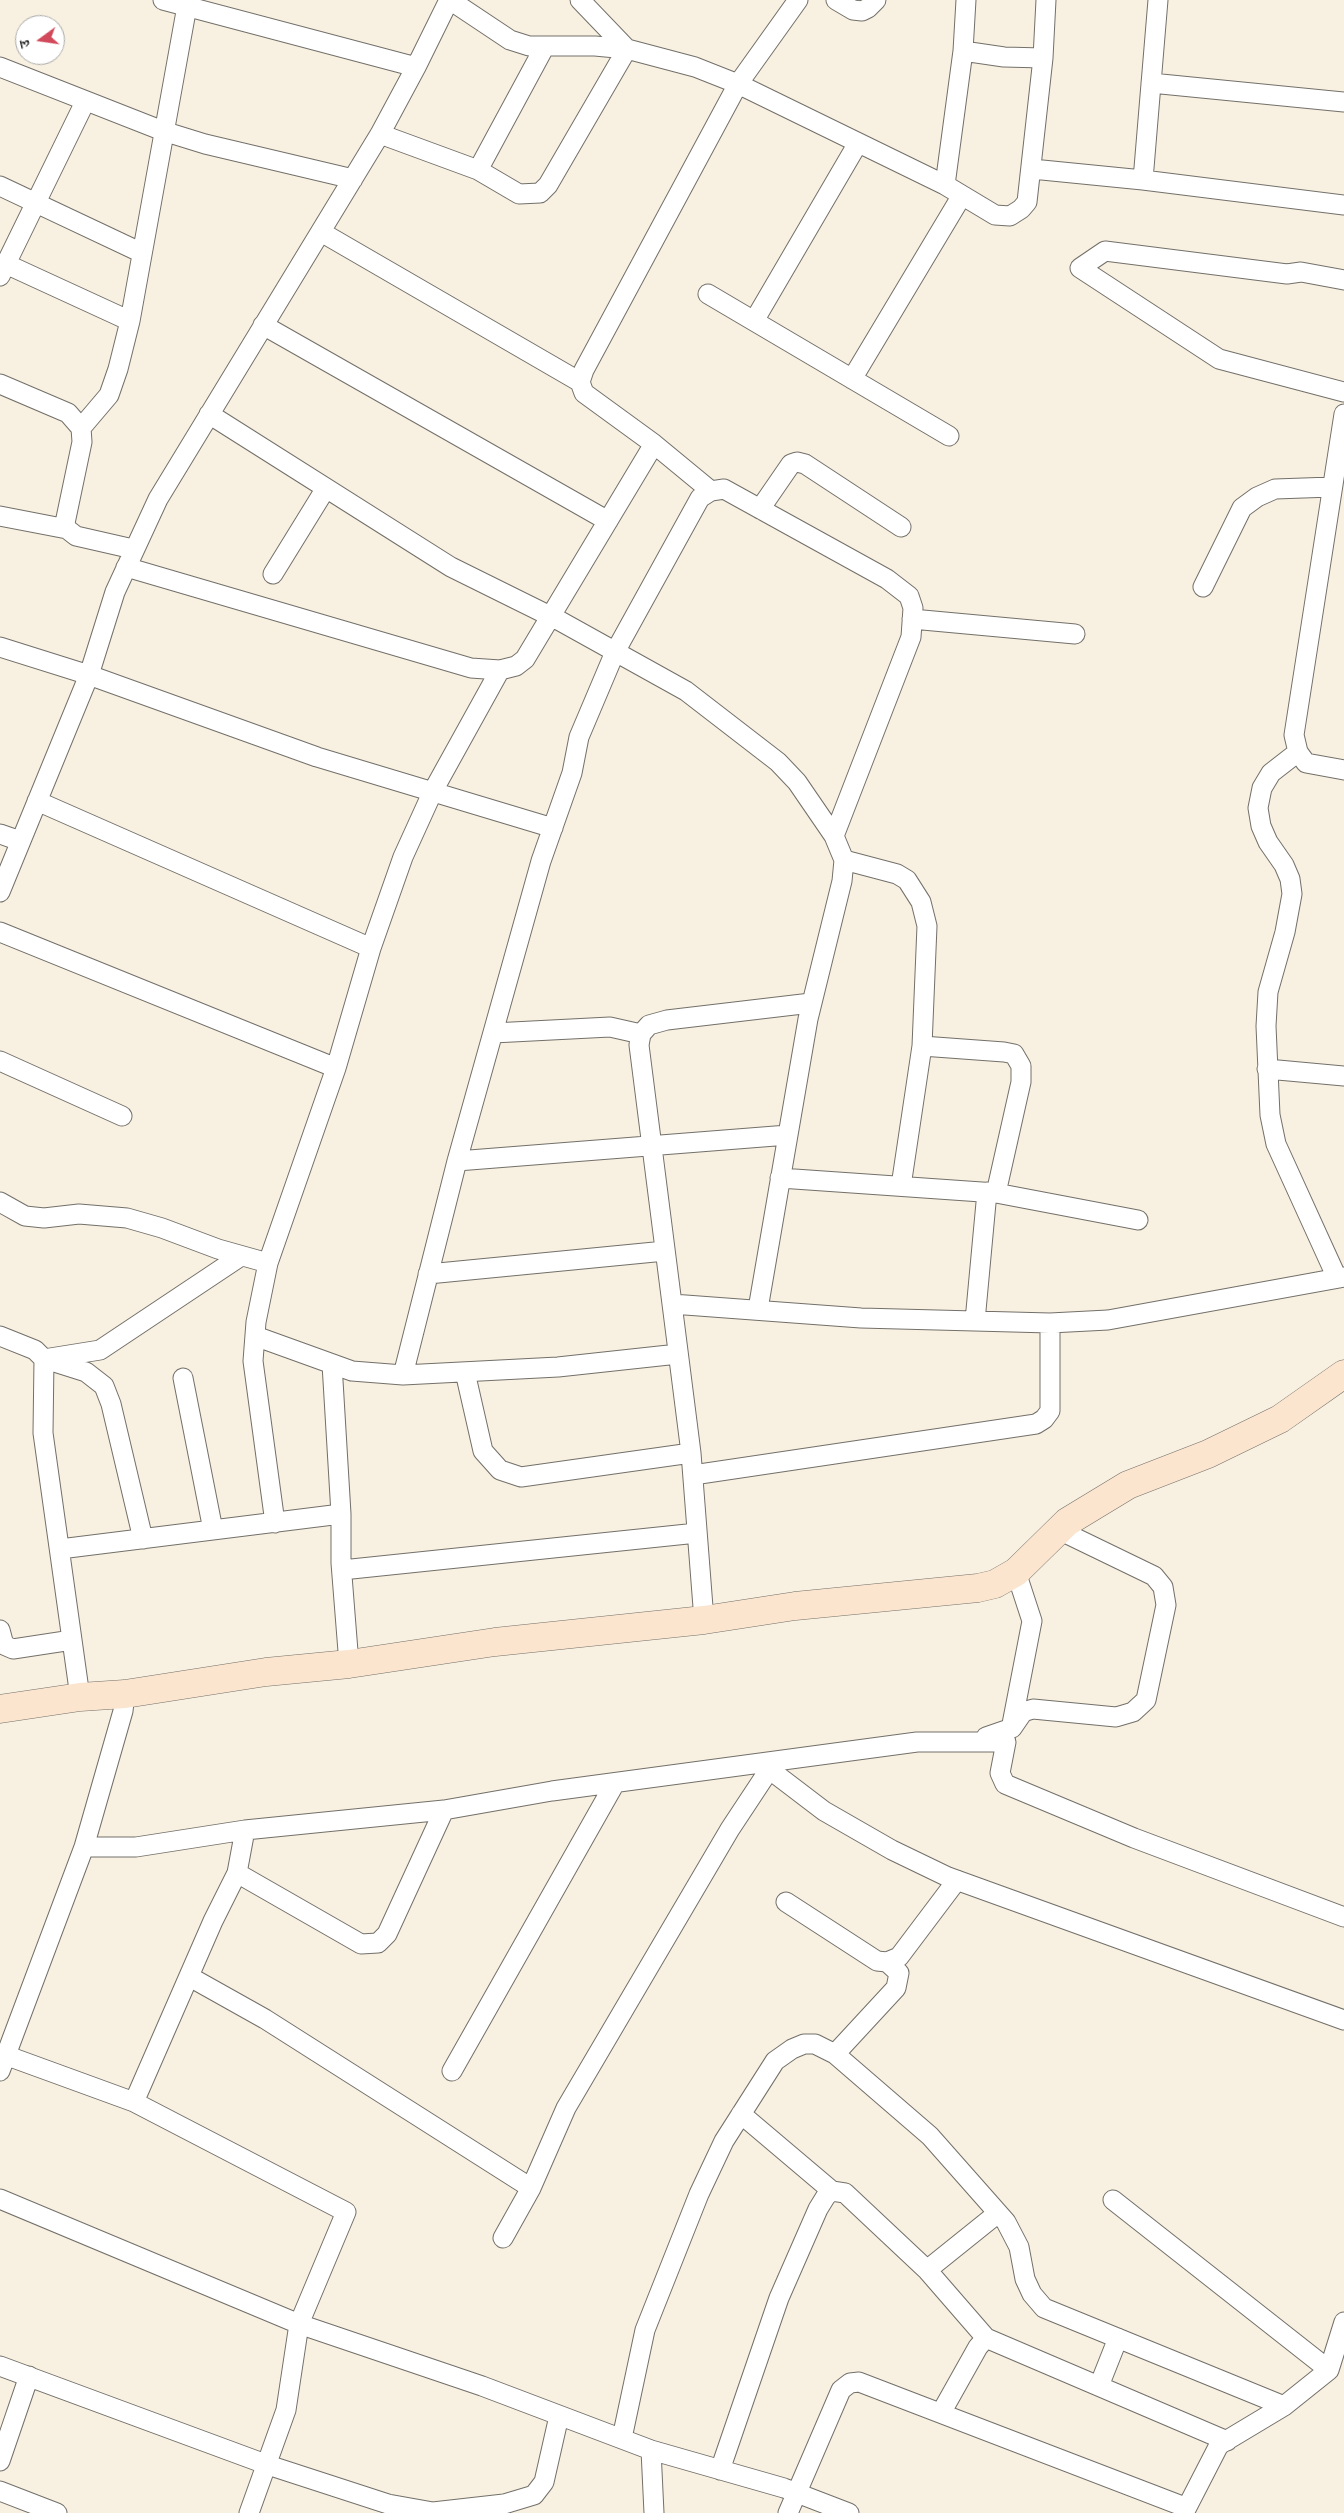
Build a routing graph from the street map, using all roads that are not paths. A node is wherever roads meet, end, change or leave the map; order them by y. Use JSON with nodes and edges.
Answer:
{"nodes":[{"id":1,"x":163,"y":0,"type":"edge"},
{"id":2,"x":449,"y":0,"type":"edge"},
{"id":3,"x":580,"y":0,"type":"edge"},
{"id":4,"x":798,"y":0,"type":"edge"},
{"id":5,"x":836,"y":0,"type":"edge"},
{"id":6,"x":876,"y":0,"type":"edge"},
{"id":7,"x":966,"y":0,"type":"edge"},
{"id":8,"x":1046,"y":0,"type":"edge"},
{"id":9,"x":1158,"y":0,"type":"edge"},
{"id":10,"x":188,"y":6,"type":"junction"},
{"id":11,"x":545,"y":46,"type":"junction"},
{"id":12,"x":627,"y":49,"type":"junction"},
{"id":13,"x":963,"y":51,"type":"junction"},
{"id":14,"x":1043,"y":58,"type":"junction"},
{"id":15,"x":416,"y":67,"type":"junction"},
{"id":16,"x":0,"y":68,"type":"edge"},
{"id":17,"x":1151,"y":83,"type":"junction"},
{"id":18,"x":738,"y":84,"type":"junction"},
{"id":19,"x":84,"y":102,"type":"junction"},
{"id":20,"x":1344,"y":102,"type":"edge"},
{"id":21,"x":163,"y":131,"type":"junction"},
{"id":22,"x":380,"y":134,"type":"junction"},
{"id":23,"x":858,"y":143,"type":"junction"},
{"id":24,"x":1032,"y":169,"type":"junction"},
{"id":25,"x":478,"y":170,"type":"junction"},
{"id":26,"x":353,"y":179,"type":"junction"},
{"id":27,"x":1143,"y":180,"type":"junction"},
{"id":28,"x":945,"y":185,"type":"junction"},
{"id":29,"x":0,"y":186,"type":"edge"},
{"id":30,"x":961,"y":196,"type":"junction"},
{"id":31,"x":35,"y":204,"type":"junction"},
{"id":32,"x":1344,"y":205,"type":"edge"},
{"id":33,"x":321,"y":232,"type":"junction"},
{"id":34,"x":142,"y":253,"type":"junction"},
{"id":35,"x":3,"y":270,"type":"edge"},
{"id":36,"x":1344,"y":280,"type":"edge"},
{"id":37,"x":708,"y":294,"type":"dead end"},
{"id":38,"x":754,"y":321,"type":"junction"},
{"id":39,"x":130,"y":322,"type":"junction"},
{"id":40,"x":263,"y":325,"type":"junction"},
{"id":41,"x":852,"y":379,"type":"junction"},
{"id":42,"x":580,"y":382,"type":"junction"},
{"id":43,"x":0,"y":384,"type":"edge"},
{"id":44,"x":1344,"y":392,"type":"edge"},
{"id":45,"x":209,"y":414,"type":"junction"},
{"id":46,"x":1344,"y":414,"type":"edge"},
{"id":47,"x":81,"y":428,"type":"junction"},
{"id":48,"x":949,"y":436,"type":"dead end"},
{"id":49,"x":654,"y":444,"type":"junction"},
{"id":50,"x":1332,"y":487,"type":"junction"},
{"id":51,"x":326,"y":488,"type":"junction"},
{"id":52,"x":711,"y":490,"type":"junction"},
{"id":53,"x":760,"y":509,"type":"junction"},
{"id":54,"x":0,"y":516,"type":"edge"},
{"id":55,"x":608,"y":521,"type":"junction"},
{"id":56,"x":901,"y":527,"type":"dead end"},
{"id":57,"x":68,"y":529,"type":"junction"},
{"id":58,"x":133,"y":549,"type":"junction"},
{"id":59,"x":126,"y":567,"type":"junction"},
{"id":60,"x":273,"y":574,"type":"dead end"},
{"id":61,"x":1203,"y":587,"type":"dead end"},
{"id":62,"x":551,"y":617,"type":"junction"},
{"id":63,"x":912,"y":619,"type":"junction"},
{"id":64,"x":1074,"y":634,"type":"dead end"},
{"id":65,"x":0,"y":646,"type":"edge"},
{"id":66,"x":615,"y":652,"type":"junction"},
{"id":67,"x":500,"y":670,"type":"junction"},
{"id":68,"x":89,"y":675,"type":"junction"},
{"id":69,"x":1298,"y":752,"type":"junction"},
{"id":70,"x":1344,"y":770,"type":"edge"},
{"id":71,"x":432,"y":791,"type":"junction"},
{"id":72,"x":36,"y":801,"type":"junction"},
{"id":73,"x":553,"y":828,"type":"junction"},
{"id":74,"x":0,"y":834,"type":"edge"},
{"id":75,"x":834,"y":836,"type":"junction"},
{"id":76,"x":20,"y":841,"type":"junction"},
{"id":77,"x":844,"y":860,"type":"junction"},
{"id":78,"x":0,"y":892,"type":"edge"},
{"id":79,"x":0,"y":932,"type":"edge"},
{"id":80,"x":371,"y":948,"type":"junction"},
{"id":81,"x":811,"y":1003,"type":"junction"},
{"id":82,"x":494,"y":1033,"type":"junction"},
{"id":83,"x":641,"y":1034,"type":"junction"},
{"id":84,"x":922,"y":1046,"type":"junction"},
{"id":85,"x":0,"y":1061,"type":"edge"},
{"id":86,"x":336,"y":1068,"type":"junction"},
{"id":87,"x":1267,"y":1069,"type":"junction"},
{"id":88,"x":1344,"y":1076,"type":"edge"},
{"id":89,"x":122,"y":1116,"type":"dead end"},
{"id":90,"x":788,"y":1135,"type":"junction"},
{"id":91,"x":652,"y":1146,"type":"junction"},
{"id":92,"x":457,"y":1162,"type":"junction"},
{"id":93,"x":780,"y":1178,"type":"junction"},
{"id":94,"x":901,"y":1186,"type":"junction"},
{"id":95,"x":991,"y":1192,"type":"junction"},
{"id":96,"x":0,"y":1202,"type":"edge"},
{"id":97,"x":1138,"y":1220,"type":"dead end"},
{"id":98,"x":665,"y":1251,"type":"junction"},
{"id":99,"x":241,"y":1256,"type":"junction"},
{"id":100,"x":268,"y":1263,"type":"junction"},
{"id":101,"x":428,"y":1274,"type":"junction"},
{"id":102,"x":1341,"y":1277,"type":"edge"},
{"id":103,"x":672,"y":1304,"type":"junction"},
{"id":104,"x":758,"y":1309,"type":"junction"},
{"id":105,"x":975,"y":1321,"type":"junction"},
{"id":106,"x":1050,"y":1324,"type":"junction"},
{"id":107,"x":0,"y":1336,"type":"edge"},
{"id":108,"x":255,"y":1336,"type":"junction"},
{"id":109,"x":678,"y":1354,"type":"junction"},
{"id":110,"x":44,"y":1359,"type":"junction"},
{"id":111,"x":332,"y":1364,"type":"junction"},
{"id":112,"x":465,"y":1372,"type":"junction"},
{"id":113,"x":1344,"y":1374,"type":"edge"},
{"id":114,"x":403,"y":1375,"type":"junction"},
{"id":115,"x":183,"y":1378,"type":"dead end"},
{"id":116,"x":691,"y":1452,"type":"junction"},
{"id":117,"x":692,"y":1475,"type":"junction"},
{"id":118,"x":341,"y":1514,"type":"junction"},
{"id":119,"x":275,"y":1523,"type":"junction"},
{"id":120,"x":213,"y":1530,"type":"junction"},
{"id":121,"x":1059,"y":1530,"type":"junction"},
{"id":122,"x":697,"y":1533,"type":"junction"},
{"id":123,"x":143,"y":1539,"type":"junction"},
{"id":124,"x":60,"y":1549,"type":"junction"},
{"id":125,"x":342,"y":1570,"type":"junction"},
{"id":126,"x":1016,"y":1572,"type":"junction"},
{"id":127,"x":704,"y":1620,"type":"junction"},
{"id":128,"x":0,"y":1630,"type":"edge"},
{"id":129,"x":72,"y":1640,"type":"junction"},
{"id":130,"x":350,"y":1664,"type":"junction"},
{"id":131,"x":125,"y":1694,"type":"junction"},
{"id":132,"x":80,"y":1697,"type":"junction"},
{"id":133,"x":0,"y":1709,"type":"edge"},
{"id":134,"x":1012,"y":1728,"type":"junction"},
{"id":135,"x":978,"y":1740,"type":"junction"},
{"id":136,"x":765,"y":1766,"type":"junction"},
{"id":137,"x":615,"y":1783,"type":"junction"},
{"id":138,"x":444,"y":1810,"type":"junction"},
{"id":139,"x":245,"y":1830,"type":"junction"},
{"id":140,"x":84,"y":1847,"type":"junction"},
{"id":141,"x":237,"y":1873,"type":"junction"},
{"id":142,"x":957,"y":1880,"type":"junction"},
{"id":143,"x":786,"y":1902,"type":"dead end"},
{"id":144,"x":1344,"y":1917,"type":"edge"},
{"id":145,"x":887,"y":1962,"type":"junction"},
{"id":146,"x":190,"y":1977,"type":"junction"},
{"id":147,"x":1344,"y":2020,"type":"edge"},
{"id":148,"x":835,"y":2054,"type":"junction"},
{"id":149,"x":3,"y":2063,"type":"edge"},
{"id":150,"x":452,"y":2071,"type":"dead end"},
{"id":151,"x":134,"y":2102,"type":"junction"},
{"id":152,"x":741,"y":2114,"type":"junction"},
{"id":153,"x":531,"y":2188,"type":"junction"},
{"id":154,"x":832,"y":2191,"type":"junction"},
{"id":155,"x":0,"y":2199,"type":"edge"},
{"id":156,"x":1113,"y":2200,"type":"dead end"},
{"id":157,"x":998,"y":2213,"type":"junction"},
{"id":158,"x":503,"y":2238,"type":"dead end"},
{"id":159,"x":927,"y":2270,"type":"junction"},
{"id":160,"x":1344,"y":2322,"type":"edge"},
{"id":161,"x":299,"y":2324,"type":"junction"},
{"id":162,"x":986,"y":2338,"type":"junction"},
{"id":163,"x":1118,"y":2338,"type":"junction"},
{"id":164,"x":0,"y":2366,"type":"edge"},
{"id":165,"x":1328,"y":2370,"type":"junction"},
{"id":166,"x":28,"y":2376,"type":"junction"},
{"id":167,"x":1099,"y":2386,"type":"junction"},
{"id":168,"x":1284,"y":2406,"type":"junction"},
{"id":169,"x":941,"y":2413,"type":"junction"},
{"id":170,"x":559,"y":2416,"type":"junction"},
{"id":171,"x":622,"y":2438,"type":"junction"},
{"id":172,"x":1228,"y":2441,"type":"junction"},
{"id":173,"x":651,"y":2450,"type":"junction"},
{"id":174,"x":0,"y":2461,"type":"edge"},
{"id":175,"x":268,"y":2464,"type":"junction"},
{"id":176,"x":720,"y":2470,"type":"junction"},
{"id":177,"x":0,"y":2491,"type":"edge"},
{"id":178,"x":796,"y":2493,"type":"junction"},
{"id":179,"x":388,"y":2509,"type":"edge"},
{"id":180,"x":1185,"y":2510,"type":"edge"},
{"id":181,"x":433,"y":2512,"type":"edge"},
{"id":182,"x":57,"y":2513,"type":"edge"},
{"id":183,"x":249,"y":2513,"type":"edge"},
{"id":184,"x":654,"y":2513,"type":"edge"},
{"id":185,"x":788,"y":2513,"type":"edge"},
{"id":186,"x":849,"y":2513,"type":"edge"}],
"edges":[{"from":1,"to":10,"type":"street"},
{"from":2,"to":11,"type":"street"},
{"from":2,"to":15,"type":"street"},
{"from":3,"to":12,"type":"street"},
{"from":4,"to":18,"type":"street"},
{"from":5,"to":6,"type":"street"},
{"from":7,"to":13,"type":"street"},
{"from":8,"to":14,"type":"street"},
{"from":9,"to":17,"type":"street"},
{"from":10,"to":15,"type":"street"},
{"from":10,"to":21,"type":"street"},
{"from":11,"to":12,"type":"street"},
{"from":11,"to":25,"type":"street"},
{"from":12,"to":18,"type":"street"},
{"from":12,"to":25,"type":"street"},
{"from":13,"to":14,"type":"street"},
{"from":13,"to":28,"type":"street"},
{"from":14,"to":24,"type":"street"},
{"from":15,"to":22,"type":"street"},
{"from":16,"to":19,"type":"street"},
{"from":17,"to":20,"type":"street"},
{"from":17,"to":27,"type":"street"},
{"from":18,"to":23,"type":"street"},
{"from":18,"to":42,"type":"street"},
{"from":19,"to":21,"type":"street"},
{"from":19,"to":31,"type":"street"},
{"from":21,"to":26,"type":"street"},
{"from":21,"to":34,"type":"street"},
{"from":22,"to":25,"type":"street"},
{"from":22,"to":26,"type":"street"},
{"from":23,"to":28,"type":"street"},
{"from":23,"to":38,"type":"street"},
{"from":24,"to":27,"type":"street"},
{"from":24,"to":30,"type":"street"},
{"from":26,"to":33,"type":"street"},
{"from":27,"to":32,"type":"street"},
{"from":28,"to":30,"type":"street"},
{"from":29,"to":31,"type":"street"},
{"from":30,"to":41,"type":"street"},
{"from":31,"to":34,"type":"street"},
{"from":31,"to":35,"type":"street"},
{"from":33,"to":40,"type":"street"},
{"from":33,"to":42,"type":"street"},
{"from":34,"to":39,"type":"street"},
{"from":35,"to":39,"type":"street"},
{"from":36,"to":44,"type":"street"},
{"from":37,"to":38,"type":"street"},
{"from":38,"to":41,"type":"street"},
{"from":39,"to":47,"type":"street"},
{"from":40,"to":45,"type":"street"},
{"from":40,"to":55,"type":"street"},
{"from":41,"to":48,"type":"street"},
{"from":42,"to":49,"type":"street"},
{"from":43,"to":47,"type":"street"},
{"from":45,"to":51,"type":"street"},
{"from":45,"to":58,"type":"street"},
{"from":46,"to":50,"type":"street"},
{"from":47,"to":57,"type":"street"},
{"from":49,"to":52,"type":"street"},
{"from":49,"to":55,"type":"street"},
{"from":50,"to":61,"type":"street"},
{"from":50,"to":69,"type":"street"},
{"from":51,"to":60,"type":"street"},
{"from":51,"to":62,"type":"street"},
{"from":52,"to":53,"type":"street"},
{"from":52,"to":66,"type":"street"},
{"from":53,"to":56,"type":"street"},
{"from":53,"to":63,"type":"street"},
{"from":54,"to":57,"type":"street"},
{"from":55,"to":62,"type":"street"},
{"from":57,"to":58,"type":"street"},
{"from":58,"to":59,"type":"street"},
{"from":59,"to":67,"type":"street"},
{"from":59,"to":68,"type":"street"},
{"from":62,"to":66,"type":"street"},
{"from":62,"to":67,"type":"street"},
{"from":63,"to":64,"type":"street"},
{"from":63,"to":75,"type":"street"},
{"from":65,"to":68,"type":"street"},
{"from":66,"to":73,"type":"street"},
{"from":66,"to":75,"type":"street"},
{"from":67,"to":71,"type":"street"},
{"from":68,"to":71,"type":"street"},
{"from":68,"to":72,"type":"street"},
{"from":69,"to":70,"type":"street"},
{"from":69,"to":87,"type":"street"},
{"from":71,"to":73,"type":"street"},
{"from":71,"to":80,"type":"street"},
{"from":72,"to":76,"type":"street"},
{"from":72,"to":80,"type":"street"},
{"from":73,"to":82,"type":"street"},
{"from":74,"to":76,"type":"street"},
{"from":75,"to":77,"type":"street"},
{"from":76,"to":78,"type":"street"},
{"from":77,"to":81,"type":"street"},
{"from":77,"to":84,"type":"street"},
{"from":79,"to":86,"type":"street"},
{"from":80,"to":86,"type":"street"},
{"from":81,"to":83,"type":"street"},
{"from":81,"to":90,"type":"street"},
{"from":82,"to":83,"type":"street"},
{"from":82,"to":92,"type":"street"},
{"from":83,"to":91,"type":"street"},
{"from":84,"to":94,"type":"street"},
{"from":84,"to":95,"type":"street"},
{"from":85,"to":89,"type":"street"},
{"from":86,"to":100,"type":"street"},
{"from":87,"to":88,"type":"street"},
{"from":87,"to":102,"type":"street"},
{"from":90,"to":91,"type":"street"},
{"from":90,"to":93,"type":"street"},
{"from":91,"to":92,"type":"street"},
{"from":91,"to":98,"type":"street"},
{"from":92,"to":101,"type":"street"},
{"from":93,"to":94,"type":"street"},
{"from":93,"to":104,"type":"street"},
{"from":94,"to":95,"type":"street"},
{"from":95,"to":97,"type":"street"},
{"from":95,"to":105,"type":"street"},
{"from":96,"to":99,"type":"street"},
{"from":98,"to":101,"type":"street"},
{"from":98,"to":103,"type":"street"},
{"from":99,"to":100,"type":"street"},
{"from":99,"to":110,"type":"street"},
{"from":100,"to":108,"type":"street"},
{"from":101,"to":114,"type":"street"},
{"from":102,"to":106,"type":"street"},
{"from":103,"to":104,"type":"street"},
{"from":103,"to":109,"type":"street"},
{"from":104,"to":105,"type":"street"},
{"from":105,"to":106,"type":"street"},
{"from":106,"to":117,"type":"street"},
{"from":107,"to":110,"type":"street"},
{"from":108,"to":111,"type":"street"},
{"from":108,"to":119,"type":"street"},
{"from":109,"to":112,"type":"street"},
{"from":109,"to":116,"type":"street"},
{"from":110,"to":123,"type":"street"},
{"from":110,"to":124,"type":"street"},
{"from":111,"to":114,"type":"street"},
{"from":111,"to":118,"type":"street"},
{"from":112,"to":114,"type":"street"},
{"from":112,"to":116,"type":"street"},
{"from":113,"to":121,"type":"street"},
{"from":115,"to":120,"type":"street"},
{"from":116,"to":117,"type":"street"},
{"from":117,"to":122,"type":"street"},
{"from":118,"to":119,"type":"street"},
{"from":118,"to":125,"type":"street"},
{"from":119,"to":120,"type":"street"},
{"from":120,"to":123,"type":"street"},
{"from":121,"to":126,"type":"street"},
{"from":121,"to":134,"type":"street"},
{"from":122,"to":125,"type":"street"},
{"from":122,"to":127,"type":"street"},
{"from":123,"to":124,"type":"street"},
{"from":124,"to":129,"type":"street"},
{"from":125,"to":130,"type":"street"},
{"from":126,"to":127,"type":"street"},
{"from":126,"to":134,"type":"street"},
{"from":127,"to":130,"type":"street"},
{"from":128,"to":129,"type":"street"},
{"from":129,"to":132,"type":"street"},
{"from":130,"to":131,"type":"street"},
{"from":131,"to":132,"type":"street"},
{"from":131,"to":140,"type":"street"},
{"from":132,"to":133,"type":"street"},
{"from":134,"to":135,"type":"street"},
{"from":135,"to":136,"type":"street"},
{"from":135,"to":144,"type":"street"},
{"from":136,"to":137,"type":"street"},
{"from":136,"to":142,"type":"street"},
{"from":136,"to":153,"type":"street"},
{"from":137,"to":138,"type":"street"},
{"from":137,"to":150,"type":"street"},
{"from":138,"to":139,"type":"street"},
{"from":138,"to":141,"type":"street"},
{"from":139,"to":140,"type":"street"},
{"from":139,"to":141,"type":"street"},
{"from":140,"to":149,"type":"street"},
{"from":141,"to":146,"type":"street"},
{"from":142,"to":145,"type":"street"},
{"from":142,"to":147,"type":"street"},
{"from":143,"to":145,"type":"street"},
{"from":145,"to":148,"type":"street"},
{"from":146,"to":151,"type":"street"},
{"from":146,"to":153,"type":"street"},
{"from":148,"to":152,"type":"street"},
{"from":148,"to":157,"type":"street"},
{"from":149,"to":151,"type":"street"},
{"from":151,"to":161,"type":"street"},
{"from":152,"to":154,"type":"street"},
{"from":152,"to":171,"type":"street"},
{"from":153,"to":158,"type":"street"},
{"from":154,"to":159,"type":"street"},
{"from":154,"to":176,"type":"street"},
{"from":155,"to":161,"type":"street"},
{"from":156,"to":165,"type":"street"},
{"from":157,"to":159,"type":"street"},
{"from":157,"to":163,"type":"street"},
{"from":159,"to":162,"type":"street"},
{"from":160,"to":165,"type":"street"},
{"from":161,"to":170,"type":"street"},
{"from":161,"to":175,"type":"street"},
{"from":162,"to":167,"type":"street"},
{"from":162,"to":169,"type":"street"},
{"from":163,"to":167,"type":"street"},
{"from":163,"to":168,"type":"street"},
{"from":164,"to":166,"type":"street"},
{"from":165,"to":168,"type":"street"},
{"from":166,"to":174,"type":"street"},
{"from":166,"to":175,"type":"street"},
{"from":167,"to":172,"type":"street"},
{"from":168,"to":172,"type":"street"},
{"from":169,"to":178,"type":"street"},
{"from":169,"to":180,"type":"street"},
{"from":170,"to":171,"type":"street"},
{"from":170,"to":181,"type":"street"},
{"from":171,"to":173,"type":"street"},
{"from":172,"to":180,"type":"street"},
{"from":173,"to":176,"type":"street"},
{"from":173,"to":184,"type":"street"},
{"from":175,"to":179,"type":"street"},
{"from":175,"to":183,"type":"street"},
{"from":176,"to":178,"type":"street"},
{"from":177,"to":182,"type":"street"},
{"from":178,"to":185,"type":"street"},
{"from":178,"to":186,"type":"street"},
{"from":179,"to":181,"type":"street"}]}
